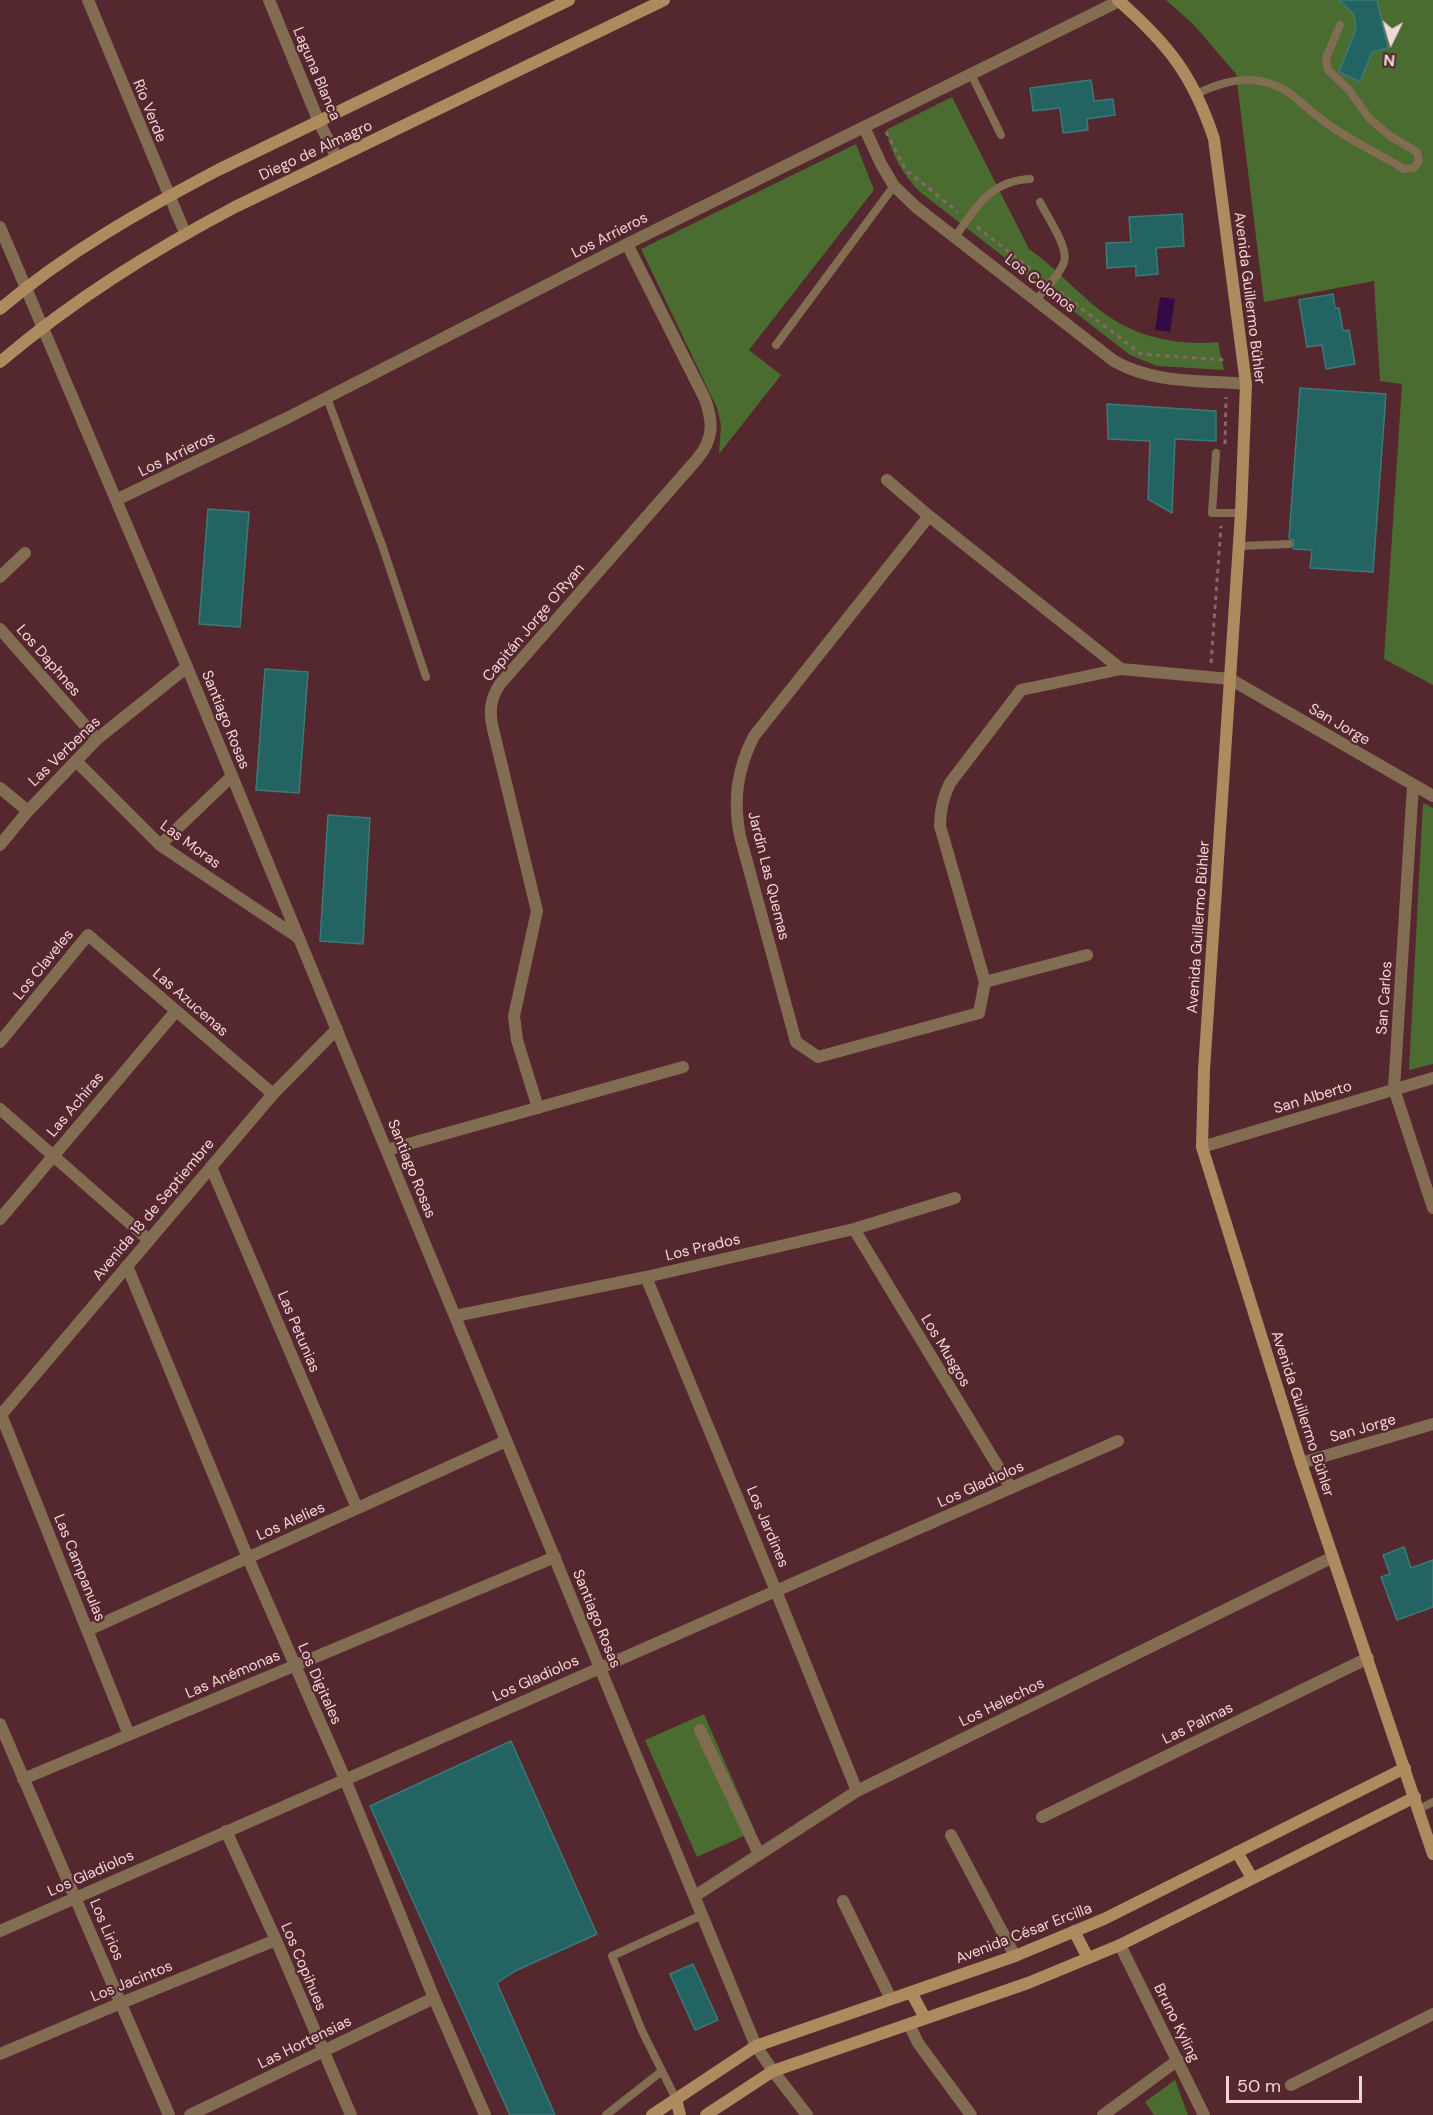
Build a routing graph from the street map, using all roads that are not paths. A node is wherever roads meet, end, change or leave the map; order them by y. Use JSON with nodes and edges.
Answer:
{"nodes":[{"id":1,"x":88,"y":0,"type":"edge"},
{"id":2,"x":269,"y":0,"type":"edge"},
{"id":3,"x":569,"y":0,"type":"edge"},
{"id":4,"x":664,"y":0,"type":"edge"},
{"id":5,"x":1119,"y":1,"type":"edge"},
{"id":6,"x":1341,"y":25,"type":"dead end"},
{"id":7,"x":971,"y":74,"type":"junction"},
{"id":8,"x":1197,"y":94,"type":"junction"},
{"id":9,"x":319,"y":122,"type":"junction"},
{"id":10,"x":864,"y":127,"type":"junction"},
{"id":11,"x":1001,"y":135,"type":"dead end"},
{"id":12,"x":337,"y":158,"type":"junction"},
{"id":13,"x":1029,"y":179,"type":"dead end"},
{"id":14,"x":894,"y":186,"type":"junction"},
{"id":15,"x":168,"y":196,"type":"junction"},
{"id":16,"x":1040,"y":202,"type":"dead end"},
{"id":17,"x":0,"y":227,"type":"edge"},
{"id":18,"x":184,"y":233,"type":"junction"},
{"id":19,"x":955,"y":237,"type":"junction"},
{"id":20,"x":627,"y":244,"type":"junction"},
{"id":21,"x":26,"y":287,"type":"junction"},
{"id":22,"x":1036,"y":300,"type":"junction"},
{"id":23,"x":0,"y":309,"type":"edge"},
{"id":24,"x":42,"y":326,"type":"junction"},
{"id":25,"x":776,"y":345,"type":"dead end"},
{"id":26,"x":0,"y":362,"type":"edge"},
{"id":27,"x":1246,"y":384,"type":"junction"},
{"id":28,"x":327,"y":398,"type":"junction"},
{"id":29,"x":1216,"y":453,"type":"dead end"},
{"id":30,"x":887,"y":480,"type":"dead end"},
{"id":31,"x":116,"y":500,"type":"junction"},
{"id":32,"x":1241,"y":513,"type":"junction"},
{"id":33,"x":930,"y":516,"type":"junction"},
{"id":34,"x":1289,"y":544,"type":"dead end"},
{"id":35,"x":1239,"y":546,"type":"junction"},
{"id":36,"x":25,"y":553,"type":"dead end"},
{"id":37,"x":0,"y":577,"type":"edge"},
{"id":38,"x":0,"y":629,"type":"edge"},
{"id":39,"x":188,"y":667,"type":"junction"},
{"id":40,"x":1121,"y":669,"type":"junction"},
{"id":41,"x":426,"y":677,"type":"dead end"},
{"id":42,"x":1230,"y":679,"type":"junction"},
{"id":43,"x":97,"y":739,"type":"junction"},
{"id":44,"x":76,"y":761,"type":"junction"},
{"id":45,"x":232,"y":776,"type":"junction"},
{"id":46,"x":1413,"y":785,"type":"junction"},
{"id":47,"x":0,"y":788,"type":"edge"},
{"id":48,"x":1433,"y":796,"type":"edge"},
{"id":49,"x":27,"y":811,"type":"junction"},
{"id":50,"x":0,"y":845,"type":"edge"},
{"id":51,"x":160,"y":845,"type":"junction"},
{"id":52,"x":88,"y":935,"type":"joint"},
{"id":53,"x":299,"y":938,"type":"junction"},
{"id":54,"x":1087,"y":955,"type":"dead end"},
{"id":55,"x":985,"y":982,"type":"junction"},
{"id":56,"x":176,"y":1011,"type":"junction"},
{"id":57,"x":337,"y":1029,"type":"junction"},
{"id":58,"x":0,"y":1042,"type":"edge"},
{"id":59,"x":683,"y":1067,"type":"dead end"},
{"id":60,"x":1433,"y":1078,"type":"edge"},
{"id":61,"x":1394,"y":1089,"type":"junction"},
{"id":62,"x":273,"y":1094,"type":"junction"},
{"id":63,"x":538,"y":1108,"type":"junction"},
{"id":64,"x":0,"y":1110,"type":"edge"},
{"id":65,"x":1202,"y":1147,"type":"junction"},
{"id":66,"x":387,"y":1150,"type":"junction"},
{"id":67,"x":54,"y":1155,"type":"junction"},
{"id":68,"x":211,"y":1167,"type":"junction"},
{"id":69,"x":955,"y":1198,"type":"dead end"},
{"id":70,"x":1433,"y":1208,"type":"edge"},
{"id":71,"x":0,"y":1218,"type":"edge"},
{"id":72,"x":854,"y":1229,"type":"junction"},
{"id":73,"x":149,"y":1240,"type":"junction"},
{"id":74,"x":127,"y":1266,"type":"junction"},
{"id":75,"x":646,"y":1276,"type":"junction"},
{"id":76,"x":455,"y":1316,"type":"junction"},
{"id":77,"x":1,"y":1414,"type":"edge"},
{"id":78,"x":1433,"y":1424,"type":"edge"},
{"id":79,"x":506,"y":1441,"type":"junction"},
{"id":80,"x":1118,"y":1441,"type":"dead end"},
{"id":81,"x":1301,"y":1463,"type":"junction"},
{"id":82,"x":1011,"y":1488,"type":"junction"},
{"id":83,"x":357,"y":1508,"type":"junction"},
{"id":84,"x":555,"y":1557,"type":"junction"},
{"id":85,"x":1333,"y":1557,"type":"junction"},
{"id":86,"x":248,"y":1558,"type":"junction"},
{"id":87,"x":777,"y":1591,"type":"junction"},
{"id":88,"x":88,"y":1630,"type":"junction"},
{"id":89,"x":1368,"y":1658,"type":"junction"},
{"id":90,"x":295,"y":1666,"type":"junction"},
{"id":91,"x":600,"y":1668,"type":"junction"},
{"id":92,"x":0,"y":1724,"type":"edge"},
{"id":93,"x":700,"y":1730,"type":"dead end"},
{"id":94,"x":129,"y":1735,"type":"junction"},
{"id":95,"x":1405,"y":1768,"type":"junction"},
{"id":96,"x":23,"y":1779,"type":"junction"},
{"id":97,"x":345,"y":1779,"type":"junction"},
{"id":98,"x":857,"y":1791,"type":"junction"},
{"id":99,"x":1433,"y":1802,"type":"edge"},
{"id":100,"x":1417,"y":1803,"type":"junction"},
{"id":101,"x":1042,"y":1816,"type":"dead end"},
{"id":102,"x":226,"y":1831,"type":"junction"},
{"id":103,"x":951,"y":1835,"type":"dead end"},
{"id":104,"x":1237,"y":1852,"type":"junction"},
{"id":105,"x":759,"y":1854,"type":"junction"},
{"id":106,"x":1433,"y":1854,"type":"edge"},
{"id":107,"x":1252,"y":1878,"type":"junction"},
{"id":108,"x":695,"y":1896,"type":"junction"},
{"id":109,"x":76,"y":1897,"type":"junction"},
{"id":110,"x":843,"y":1900,"type":"dead end"},
{"id":111,"x":702,"y":1915,"type":"junction"},
{"id":112,"x":0,"y":1930,"type":"edge"},
{"id":113,"x":1074,"y":1931,"type":"junction"},
{"id":114,"x":276,"y":1940,"type":"junction"},
{"id":115,"x":1120,"y":1945,"type":"junction"},
{"id":116,"x":1015,"y":1956,"type":"junction"},
{"id":117,"x":1088,"y":1958,"type":"junction"},
{"id":118,"x":910,"y":1992,"type":"junction"},
{"id":119,"x":434,"y":1998,"type":"junction"},
{"id":120,"x":891,"y":1999,"type":"junction"},
{"id":121,"x":120,"y":2003,"type":"junction"},
{"id":122,"x":1433,"y":2014,"type":"edge"},
{"id":123,"x":924,"y":2018,"type":"junction"},
{"id":124,"x":909,"y":2024,"type":"junction"},
{"id":125,"x":756,"y":2046,"type":"junction"},
{"id":126,"x":323,"y":2051,"type":"junction"},
{"id":127,"x":0,"y":2054,"type":"edge"},
{"id":128,"x":1178,"y":2060,"type":"junction"},
{"id":129,"x":662,"y":2071,"type":"junction"},
{"id":130,"x":773,"y":2071,"type":"junction"},
{"id":131,"x":1292,"y":2085,"type":"dead end"},
{"id":132,"x":676,"y":2099,"type":"junction"},
{"id":133,"x":215,"y":2109,"type":"edge"},
{"id":134,"x":169,"y":2115,"type":"edge"},
{"id":135,"x":190,"y":2115,"type":"edge"},
{"id":136,"x":351,"y":2115,"type":"edge"},
{"id":137,"x":485,"y":2115,"type":"edge"},
{"id":138,"x":606,"y":2115,"type":"edge"},
{"id":139,"x":652,"y":2115,"type":"edge"},
{"id":140,"x":680,"y":2115,"type":"edge"},
{"id":141,"x":706,"y":2115,"type":"edge"},
{"id":142,"x":807,"y":2115,"type":"edge"},
{"id":143,"x":971,"y":2115,"type":"edge"},
{"id":144,"x":1103,"y":2115,"type":"edge"},
{"id":145,"x":1204,"y":2115,"type":"edge"}],
"edges":[{"from":1,"to":15,"type":"street","name":"Río Verde"},
{"from":2,"to":9,"type":"street","name":"Laguna Blanca"},
{"from":3,"to":9,"type":"main road","name":"Diego de Almagro"},
{"from":4,"to":12,"type":"main road","name":"Diego de Almagro"},
{"from":5,"to":7,"type":"street","name":"Los Arrieros"},
{"from":5,"to":8,"type":"main road","name":"Avenida Guillermo Bühler"},
{"from":6,"to":8,"type":"lane"},
{"from":7,"to":10,"type":"street","name":"Los Arrieros"},
{"from":7,"to":11,"type":"lane"},
{"from":8,"to":27,"type":"main road","name":"Avenida Guillermo Bühler"},
{"from":9,"to":12,"type":"street","name":"Laguna Blanca"},
{"from":9,"to":15,"type":"main road","name":"Diego de Almagro"},
{"from":10,"to":14,"type":"street","name":"Los Colonos"},
{"from":10,"to":20,"type":"street","name":"Los Arrieros"},
{"from":12,"to":18,"type":"main road","name":"Diego de Almagro"},
{"from":13,"to":19,"type":"lane"},
{"from":14,"to":19,"type":"street","name":"Los Colonos"},
{"from":14,"to":25,"type":"lane"},
{"from":15,"to":18,"type":"street","name":"Río Verde"},
{"from":15,"to":21,"type":"main road","name":"Diego de Almagro"},
{"from":16,"to":22,"type":"lane"},
{"from":17,"to":21,"type":"street","name":"Santiago Rosas"},
{"from":18,"to":24,"type":"main road","name":"Diego de Almagro"},
{"from":19,"to":22,"type":"street","name":"Los Colonos"},
{"from":20,"to":28,"type":"street","name":"Los Arrieros"},
{"from":20,"to":63,"type":"street","name":"Capitán Jorge O'Ryan"},
{"from":21,"to":23,"type":"main road","name":"Diego de Almagro"},
{"from":21,"to":24,"type":"street","name":"Santiago Rosas"},
{"from":22,"to":27,"type":"street","name":"Los Colonos"},
{"from":24,"to":26,"type":"main road","name":"Diego de Almagro"},
{"from":24,"to":31,"type":"street","name":"Santiago Rosas"},
{"from":27,"to":32,"type":"main road","name":"Avenida Guillermo Bühler"},
{"from":28,"to":31,"type":"street","name":"Los Arrieros"},
{"from":28,"to":41,"type":"lane"},
{"from":29,"to":32,"type":"lane"},
{"from":30,"to":33,"type":"street"},
{"from":31,"to":39,"type":"street","name":"Santiago Rosas"},
{"from":32,"to":35,"type":"main road","name":"Avenida Guillermo Bühler"},
{"from":33,"to":40,"type":"street"},
{"from":33,"to":55,"type":"street","name":"Jardín Las Quemas"},
{"from":34,"to":35,"type":"lane"},
{"from":35,"to":42,"type":"main road","name":"Avenida Guillermo Bühler"},
{"from":36,"to":37,"type":"street"},
{"from":38,"to":43,"type":"street","name":"Los Daphnes"},
{"from":39,"to":43,"type":"street","name":"Las Verbenas"},
{"from":39,"to":45,"type":"street","name":"Santiago Rosas"},
{"from":40,"to":42,"type":"street","name":"Jardín Las Quemas"},
{"from":40,"to":55,"type":"street","name":"Jardín Las Quemas"},
{"from":42,"to":46,"type":"street","name":"San Jorge"},
{"from":42,"to":65,"type":"main road","name":"Avenida Guillermo Bühler"},
{"from":43,"to":44,"type":"street","name":"Las Verbenas"},
{"from":44,"to":49,"type":"street","name":"Las Verbenas"},
{"from":44,"to":51,"type":"street","name":"Las Moras"},
{"from":45,"to":51,"type":"street"},
{"from":45,"to":53,"type":"street","name":"Santiago Rosas"},
{"from":46,"to":48,"type":"street","name":"San Jorge"},
{"from":46,"to":61,"type":"street","name":"San Carlos"},
{"from":47,"to":49,"type":"street"},
{"from":49,"to":50,"type":"street","name":"Las Verbenas"},
{"from":51,"to":53,"type":"street","name":"Las Moras"},
{"from":52,"to":56,"type":"street","name":"Las Azucenas"},
{"from":52,"to":58,"type":"street","name":"Los Claveles"},
{"from":53,"to":57,"type":"street","name":"Santiago Rosas"},
{"from":54,"to":55,"type":"street"},
{"from":56,"to":62,"type":"street","name":"Las Azucenas"},
{"from":56,"to":67,"type":"street","name":"Las Achiras"},
{"from":57,"to":62,"type":"street","name":"Avenida 18 de Septiembre"},
{"from":57,"to":66,"type":"street","name":"Santiago Rosas"},
{"from":59,"to":63,"type":"street"},
{"from":60,"to":61,"type":"street","name":"San Alberto"},
{"from":61,"to":65,"type":"street","name":"San Alberto"},
{"from":61,"to":70,"type":"street","name":"San Carlos"},
{"from":62,"to":68,"type":"street","name":"Avenida 18 de Septiembre"},
{"from":63,"to":66,"type":"street"},
{"from":64,"to":67,"type":"street"},
{"from":65,"to":81,"type":"main road","name":"Avenida Guillermo Bühler"},
{"from":66,"to":76,"type":"street","name":"Santiago Rosas"},
{"from":67,"to":71,"type":"street","name":"Las Achiras"},
{"from":67,"to":73,"type":"street"},
{"from":68,"to":73,"type":"street","name":"Avenida 18 de Septiembre"},
{"from":68,"to":83,"type":"street","name":"Las Petunias"},
{"from":69,"to":72,"type":"street","name":"Los Prados"},
{"from":72,"to":75,"type":"street","name":"Los Prados"},
{"from":72,"to":82,"type":"street","name":"Los Musgos"},
{"from":73,"to":74,"type":"street","name":"Avenida 18 de Septiembre"},
{"from":74,"to":77,"type":"street","name":"Avenida 18 de Septiembre"},
{"from":74,"to":86,"type":"street","name":"Los Digitales"},
{"from":75,"to":76,"type":"street","name":"Los Prados"},
{"from":75,"to":87,"type":"street","name":"Los Jardines"},
{"from":76,"to":79,"type":"street","name":"Santiago Rosas"},
{"from":77,"to":88,"type":"street","name":"Las Campanulas"},
{"from":78,"to":81,"type":"street","name":"San Jorge"},
{"from":79,"to":83,"type":"street","name":"Los Alelies"},
{"from":79,"to":84,"type":"street","name":"Santiago Rosas"},
{"from":80,"to":82,"type":"street","name":"Los Gladiolos"},
{"from":81,"to":85,"type":"main road","name":"Avenida Guillermo Bühler"},
{"from":82,"to":87,"type":"street","name":"Los Gladiolos"},
{"from":83,"to":86,"type":"street","name":"Los Alelies"},
{"from":84,"to":90,"type":"street","name":"Las Anémonas"},
{"from":84,"to":91,"type":"street","name":"Santiago Rosas"},
{"from":85,"to":89,"type":"main road","name":"Avenida Guillermo Bühler"},
{"from":85,"to":98,"type":"street","name":"Los Helechos"},
{"from":86,"to":88,"type":"street","name":"Los Alelies"},
{"from":86,"to":90,"type":"street","name":"Los Digitales"},
{"from":87,"to":91,"type":"street","name":"Los Gladiolos"},
{"from":87,"to":98,"type":"street","name":"Los Jardines"},
{"from":88,"to":94,"type":"street","name":"Las Campanulas"},
{"from":89,"to":95,"type":"main road","name":"Avenida Guillermo Bühler"},
{"from":89,"to":101,"type":"street","name":"Las Palmas"},
{"from":90,"to":94,"type":"street","name":"Las Anémonas"},
{"from":90,"to":97,"type":"street","name":"Los Digitales"},
{"from":91,"to":97,"type":"street","name":"Los Gladiolos"},
{"from":91,"to":108,"type":"street","name":"Santiago Rosas"},
{"from":92,"to":96,"type":"street","name":"Los Lirios"},
{"from":93,"to":105,"type":"street"},
{"from":94,"to":96,"type":"street","name":"Las Anémonas"},
{"from":95,"to":100,"type":"main road","name":"Avenida Guillermo Bühler"},
{"from":95,"to":104,"type":"main road","name":"Avenida César Ercilla"},
{"from":96,"to":109,"type":"street","name":"Los Lirios"},
{"from":97,"to":102,"type":"street","name":"Los Gladiolos"},
{"from":97,"to":119,"type":"street","name":"Los Digitales"},
{"from":98,"to":105,"type":"street","name":"Los Helechos"},
{"from":99,"to":100,"type":"lane"},
{"from":100,"to":106,"type":"main road","name":"Avenida Guillermo Bühler"},
{"from":100,"to":107,"type":"main road"},
{"from":102,"to":109,"type":"street","name":"Los Gladiolos"},
{"from":102,"to":114,"type":"street","name":"Los Copihues"},
{"from":103,"to":116,"type":"street"},
{"from":104,"to":107,"type":"main road"},
{"from":104,"to":113,"type":"main road","name":"Avenida César Ercilla"},
{"from":105,"to":108,"type":"street","name":"Los Helechos"},
{"from":107,"to":115,"type":"main road"},
{"from":108,"to":111,"type":"street","name":"Santiago Rosas"},
{"from":109,"to":112,"type":"street","name":"Los Gladiolos"},
{"from":109,"to":121,"type":"street","name":"Los Lirios"},
{"from":110,"to":120,"type":"street"},
{"from":111,"to":125,"type":"street","name":"Santiago Rosas"},
{"from":111,"to":129,"type":"lane"},
{"from":113,"to":116,"type":"main road","name":"Avenida César Ercilla"},
{"from":113,"to":117,"type":"main road"},
{"from":114,"to":121,"type":"street","name":"Los Jacintos"},
{"from":114,"to":126,"type":"street","name":"Los Copihues"},
{"from":115,"to":117,"type":"main road"},
{"from":115,"to":128,"type":"street","name":"Bruno Kyling"},
{"from":116,"to":118,"type":"main road","name":"Avenida César Ercilla"},
{"from":117,"to":123,"type":"main road"},
{"from":118,"to":120,"type":"main road","name":"Avenida César Ercilla"},
{"from":118,"to":123,"type":"main road"},
{"from":119,"to":126,"type":"street","name":"Las Hortensias"},
{"from":119,"to":137,"type":"street","name":"Los Digitales"},
{"from":120,"to":125,"type":"main road","name":"Avenida César Ercilla"},
{"from":121,"to":127,"type":"street","name":"Los Jacintos"},
{"from":121,"to":134,"type":"street","name":"Los Lirios"},
{"from":122,"to":131,"type":"street"},
{"from":123,"to":124,"type":"main road"},
{"from":124,"to":130,"type":"main road"},
{"from":124,"to":143,"type":"street"},
{"from":125,"to":130,"type":"street","name":"Santiago Rosas"},
{"from":125,"to":132,"type":"main road","name":"Avenida César Ercilla"},
{"from":126,"to":133,"type":"street","name":"Las Hortensias"},
{"from":126,"to":136,"type":"street","name":"Los Copihues"},
{"from":128,"to":144,"type":"street"},
{"from":128,"to":145,"type":"street","name":"Bruno Kyling"},
{"from":129,"to":132,"type":"lane"},
{"from":129,"to":138,"type":"lane"},
{"from":130,"to":141,"type":"main road"},
{"from":130,"to":142,"type":"street","name":"Santiago Rosas"},
{"from":132,"to":139,"type":"main road","name":"Avenida César Ercilla"},
{"from":132,"to":140,"type":"main road"},
{"from":133,"to":135,"type":"street","name":"Las Hortensias"}]}
